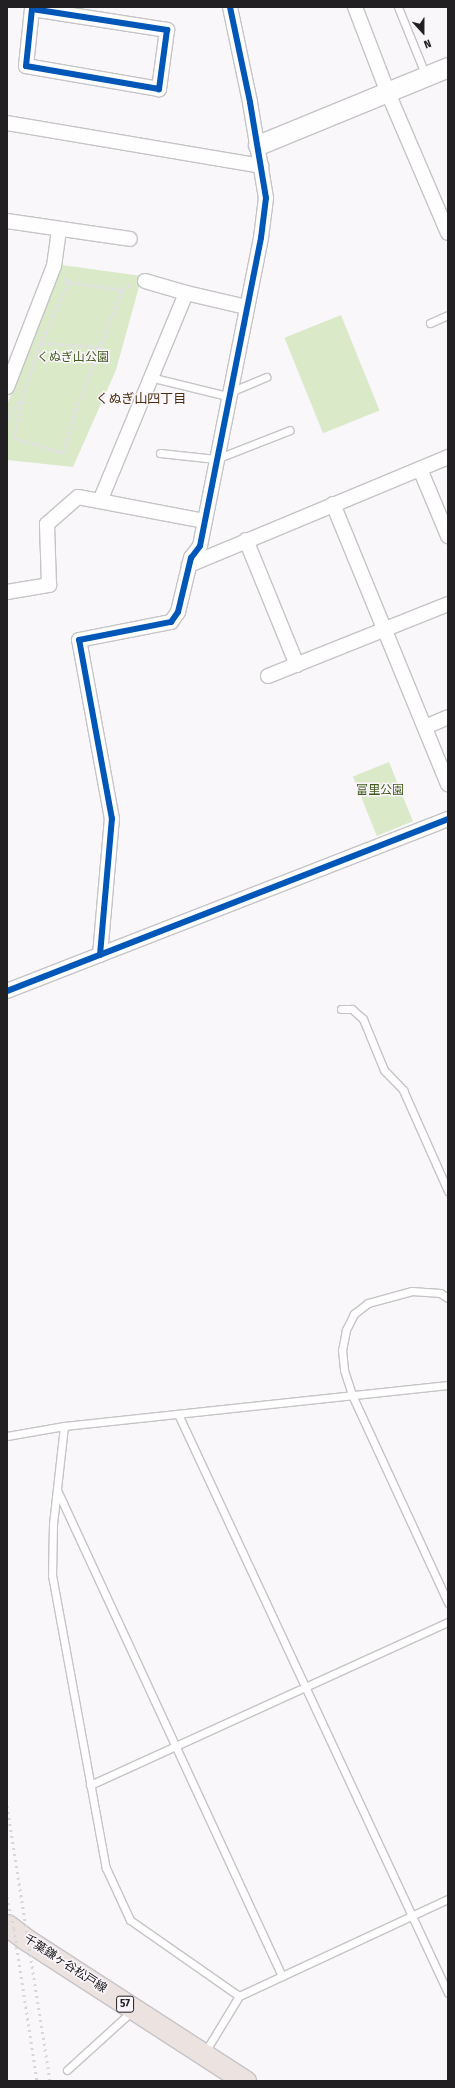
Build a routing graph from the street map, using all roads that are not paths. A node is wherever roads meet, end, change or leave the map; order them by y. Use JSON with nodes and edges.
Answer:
{"nodes":[{"id":1,"x":230,"y":7,"type":"edge"},
{"id":2,"x":355,"y":7,"type":"edge"},
{"id":3,"x":398,"y":7,"type":"edge"},
{"id":4,"x":32,"y":8,"type":"edge"},
{"id":5,"x":448,"y":67,"type":"edge"},
{"id":6,"x":426,"y":76,"type":"junction"},
{"id":7,"x":388,"y":93,"type":"junction"},
{"id":8,"x":7,"y":123,"type":"edge"},
{"id":9,"x":258,"y":145,"type":"junction"},
{"id":10,"x":261,"y":166,"type":"junction"},
{"id":11,"x":7,"y":220,"type":"edge"},
{"id":12,"x":59,"y":229,"type":"junction"},
{"id":13,"x":447,"y":229,"type":"edge"},
{"id":14,"x":130,"y":239,"type":"dead end"},
{"id":15,"x":145,"y":281,"type":"road end"},
{"id":16,"x":186,"y":293,"type":"junction"},
{"id":17,"x":246,"y":307,"type":"junction"},
{"id":18,"x":448,"y":315,"type":"edge"},
{"id":19,"x":430,"y":323,"type":"dead end"},
{"id":20,"x":266,"y":377,"type":"dead end"},
{"id":21,"x":158,"y":379,"type":"dead end"},
{"id":22,"x":7,"y":387,"type":"edge"},
{"id":23,"x":229,"y":393,"type":"junction"},
{"id":24,"x":290,"y":430,"type":"dead end"},
{"id":25,"x":160,"y":453,"type":"dead end"},
{"id":26,"x":448,"y":457,"type":"edge"},
{"id":27,"x":216,"y":459,"type":"junction"},
{"id":28,"x":420,"y":469,"type":"junction"},
{"id":29,"x":100,"y":501,"type":"junction"},
{"id":30,"x":334,"y":504,"type":"junction"},
{"id":31,"x":204,"y":521,"type":"junction"},
{"id":32,"x":448,"y":536,"type":"edge"},
{"id":33,"x":246,"y":540,"type":"junction"},
{"id":34,"x":189,"y":565,"type":"junction"},
{"id":35,"x":7,"y":592,"type":"edge"},
{"id":36,"x":448,"y":604,"type":"edge"},
{"id":37,"x":385,"y":630,"type":"junction"},
{"id":38,"x":296,"y":665,"type":"junction"},
{"id":39,"x":268,"y":676,"type":"dead end"},
{"id":40,"x":448,"y":717,"type":"edge"},
{"id":41,"x":425,"y":727,"type":"junction"},
{"id":42,"x":448,"y":784,"type":"edge"},
{"id":43,"x":448,"y":819,"type":"edge"},
{"id":44,"x":100,"y":955,"type":"junction"},
{"id":45,"x":7,"y":991,"type":"edge"},
{"id":46,"x":341,"y":1009,"type":"dead end"},
{"id":47,"x":448,"y":1191,"type":"edge"},
{"id":48,"x":448,"y":1298,"type":"edge"},
{"id":49,"x":448,"y":1385,"type":"edge"},
{"id":50,"x":352,"y":1395,"type":"junction"},
{"id":51,"x":178,"y":1414,"type":"junction"},
{"id":52,"x":64,"y":1426,"type":"junction"},
{"id":53,"x":7,"y":1436,"type":"edge"},
{"id":54,"x":57,"y":1490,"type":"junction"},
{"id":55,"x":448,"y":1603,"type":"edge"},
{"id":56,"x":448,"y":1622,"type":"edge"},
{"id":57,"x":304,"y":1687,"type":"junction"},
{"id":58,"x":175,"y":1746,"type":"junction"},
{"id":59,"x":90,"y":1785,"type":"junction"},
{"id":60,"x":448,"y":1899,"type":"edge"},
{"id":61,"x":412,"y":1916,"type":"junction"},
{"id":62,"x":7,"y":1925,"type":"edge"},
{"id":63,"x":282,"y":1976,"type":"junction"},
{"id":64,"x":448,"y":1992,"type":"edge"},
{"id":65,"x":239,"y":1996,"type":"junction"},
{"id":66,"x":134,"y":2009,"type":"junction"},
{"id":67,"x":204,"y":2054,"type":"junction"},
{"id":68,"x":67,"y":2070,"type":"dead end"},
{"id":69,"x":241,"y":2080,"type":"edge"}],
"edges":[{"from":1,"to":9,"type":"street"},
{"from":2,"to":7,"type":"street"},
{"from":3,"to":6,"type":"lane"},
{"from":4,"to":4,"type":"street"},
{"from":5,"to":6,"type":"street"},
{"from":6,"to":7,"type":"street"},
{"from":7,"to":9,"type":"street"},
{"from":7,"to":13,"type":"street"},
{"from":8,"to":10,"type":"street"},
{"from":9,"to":10,"type":"street"},
{"from":10,"to":17,"type":"street"},
{"from":11,"to":12,"type":"street"},
{"from":12,"to":14,"type":"street"},
{"from":12,"to":22,"type":"street"},
{"from":15,"to":16,"type":"street"},
{"from":16,"to":17,"type":"street"},
{"from":16,"to":29,"type":"street"},
{"from":17,"to":23,"type":"street"},
{"from":18,"to":19,"type":"lane"},
{"from":20,"to":23,"type":"lane"},
{"from":21,"to":23,"type":"lane"},
{"from":23,"to":27,"type":"street"},
{"from":24,"to":27,"type":"lane"},
{"from":25,"to":27,"type":"lane"},
{"from":26,"to":28,"type":"street"},
{"from":27,"to":31,"type":"street"},
{"from":28,"to":30,"type":"street"},
{"from":28,"to":32,"type":"street"},
{"from":29,"to":31,"type":"street"},
{"from":29,"to":35,"type":"street"},
{"from":30,"to":33,"type":"street"},
{"from":30,"to":37,"type":"street"},
{"from":31,"to":34,"type":"street"},
{"from":33,"to":34,"type":"street"},
{"from":33,"to":38,"type":"street"},
{"from":34,"to":44,"type":"street"},
{"from":36,"to":37,"type":"street"},
{"from":37,"to":38,"type":"street"},
{"from":37,"to":41,"type":"street"},
{"from":38,"to":39,"type":"street"},
{"from":40,"to":41,"type":"street"},
{"from":41,"to":42,"type":"street"},
{"from":43,"to":44,"type":"street"},
{"from":44,"to":45,"type":"street"},
{"from":46,"to":47,"type":"lane"},
{"from":48,"to":50,"type":"lane"},
{"from":49,"to":50,"type":"lane"},
{"from":50,"to":51,"type":"lane"},
{"from":50,"to":55,"type":"lane"},
{"from":51,"to":52,"type":"lane"},
{"from":51,"to":57,"type":"lane"},
{"from":52,"to":53,"type":"lane"},
{"from":52,"to":54,"type":"lane"},
{"from":54,"to":58,"type":"lane"},
{"from":54,"to":59,"type":"lane"},
{"from":56,"to":57,"type":"lane"},
{"from":57,"to":58,"type":"lane"},
{"from":57,"to":61,"type":"lane"},
{"from":58,"to":59,"type":"lane"},
{"from":58,"to":63,"type":"lane"},
{"from":59,"to":65,"type":"lane"},
{"from":60,"to":61,"type":"lane"},
{"from":61,"to":63,"type":"lane"},
{"from":61,"to":64,"type":"lane"},
{"from":62,"to":66,"type":"main road","name":"千葉鎌ヶ谷松戸線","number":"57"},
{"from":63,"to":65,"type":"lane"},
{"from":65,"to":67,"type":"lane"},
{"from":66,"to":67,"type":"main road","name":"千葉鎌ヶ谷松戸線","number":"57"},
{"from":66,"to":68,"type":"lane"},
{"from":67,"to":69,"type":"main road","name":"千葉鎌ヶ谷松戸線","number":"57"}]}
